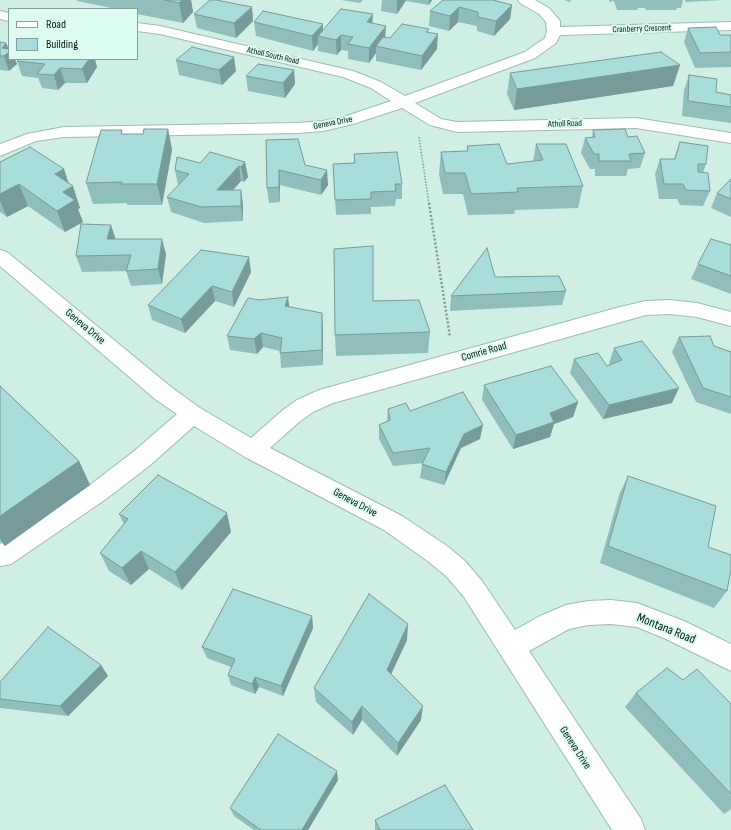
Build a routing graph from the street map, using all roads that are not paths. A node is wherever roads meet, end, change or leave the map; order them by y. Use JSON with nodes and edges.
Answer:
{"nodes":[{"id":1,"x":525,"y":0,"type":"edge"},
{"id":2,"x":731,"y":26,"type":"edge"},
{"id":3,"x":138,"y":27,"type":"edge"},
{"id":4,"x":554,"y":31,"type":"junction"},
{"id":5,"x":403,"y":102,"type":"junction"},
{"id":6,"x":731,"y":138,"type":"edge"},
{"id":7,"x":0,"y":151,"type":"edge"},
{"id":8,"x":0,"y":256,"type":"edge"},
{"id":9,"x":731,"y":319,"type":"edge"},
{"id":10,"x":192,"y":414,"type":"junction"},
{"id":11,"x":253,"y":450,"type":"junction"},
{"id":12,"x":0,"y":555,"type":"edge"},
{"id":13,"x":510,"y":646,"type":"junction"},
{"id":14,"x":731,"y":658,"type":"edge"},
{"id":15,"x":630,"y":830,"type":"edge"}],
"edges":[{"from":1,"to":4,"type":"street"},
{"from":2,"to":4,"type":"street","name":"Cranberry Crescent"},
{"from":3,"to":5,"type":"street","name":"Atholl South Road"},
{"from":4,"to":5,"type":"street","name":"Geneva Drive"},
{"from":5,"to":6,"type":"street","name":"Atholl Road"},
{"from":5,"to":7,"type":"street","name":"Geneva Drive"},
{"from":8,"to":10,"type":"street","name":"Geneva Drive"},
{"from":9,"to":11,"type":"street","name":"Comrie Road"},
{"from":10,"to":11,"type":"street","name":"Geneva Drive"},
{"from":10,"to":12,"type":"street"},
{"from":11,"to":13,"type":"street","name":"Geneva Drive"},
{"from":13,"to":14,"type":"street","name":"Montana Road"},
{"from":13,"to":15,"type":"street","name":"Geneva Drive"}]}
